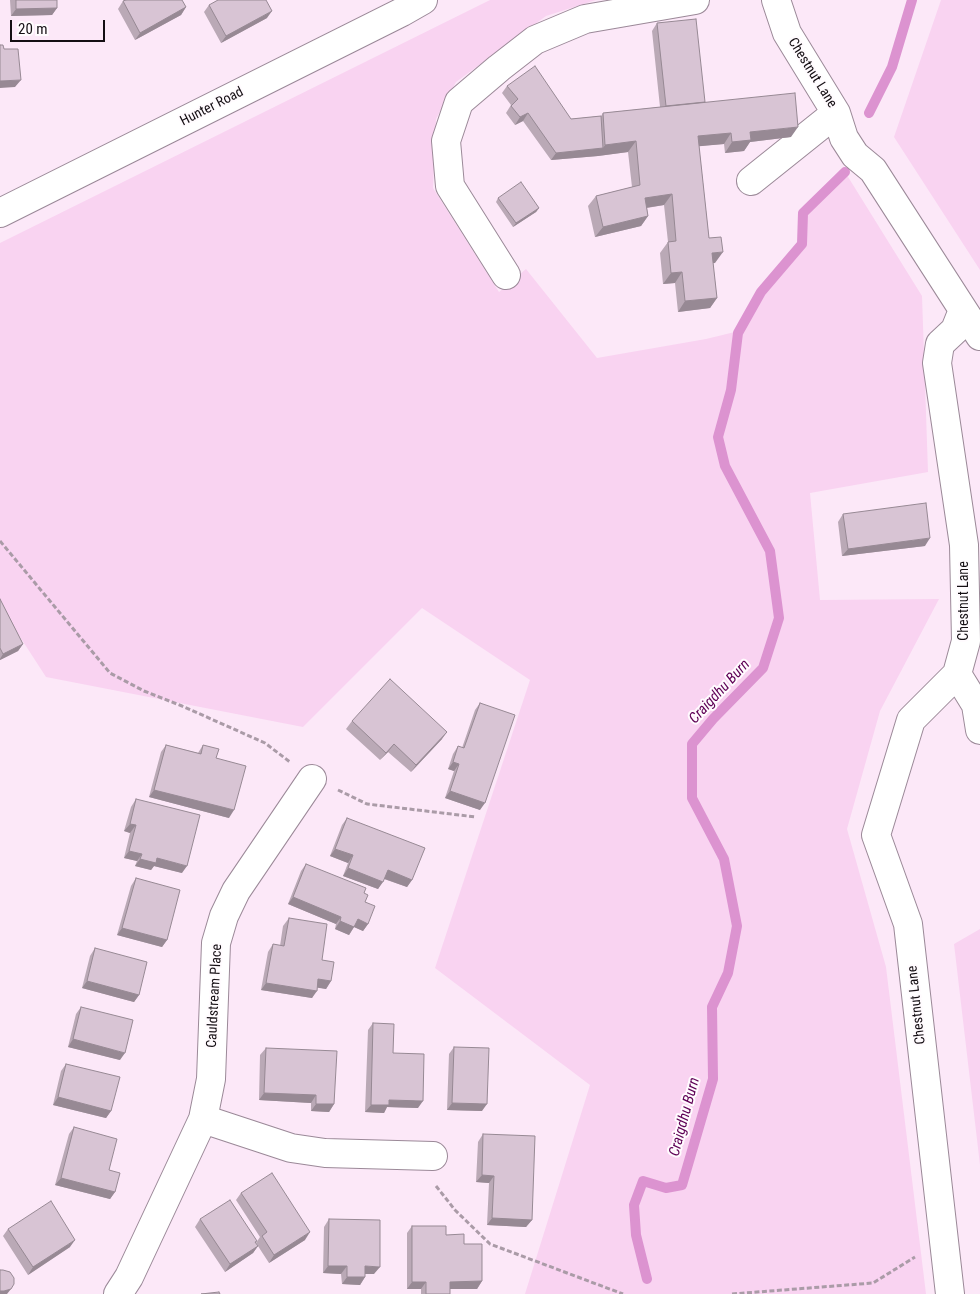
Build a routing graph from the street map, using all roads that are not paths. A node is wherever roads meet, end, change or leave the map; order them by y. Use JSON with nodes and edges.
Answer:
{"nodes":[{"id":1,"x":423,"y":0,"type":"edge"},
{"id":2,"x":695,"y":0,"type":"edge"},
{"id":3,"x":776,"y":0,"type":"edge"},
{"id":4,"x":836,"y":113,"type":"junction"},
{"id":5,"x":751,"y":181,"type":"dead end"},
{"id":6,"x":0,"y":213,"type":"edge"},
{"id":7,"x":506,"y":274,"type":"dead end"},
{"id":8,"x":963,"y":310,"type":"junction"},
{"id":9,"x":980,"y":336,"type":"edge"},
{"id":10,"x":957,"y":674,"type":"junction"},
{"id":11,"x":980,"y":730,"type":"edge"},
{"id":12,"x":312,"y":779,"type":"road end"},
{"id":13,"x":203,"y":1119,"type":"junction"},
{"id":14,"x":422,"y":1156,"type":"road end"},
{"id":15,"x":118,"y":1294,"type":"edge"},
{"id":16,"x":950,"y":1294,"type":"edge"}],
"edges":[{"from":1,"to":6,"type":"street","name":"Hunter Road"},
{"from":2,"to":7,"type":"street"},
{"from":3,"to":4,"type":"street","name":"Chestnut Lane"},
{"from":4,"to":5,"type":"street"},
{"from":4,"to":8,"type":"street","name":"Chestnut Lane"},
{"from":8,"to":9,"type":"street"},
{"from":8,"to":10,"type":"street","name":"Chestnut Lane"},
{"from":10,"to":11,"type":"street"},
{"from":10,"to":16,"type":"street","name":"Chestnut Lane"},
{"from":12,"to":13,"type":"street","name":"Cauldstream Place"},
{"from":13,"to":14,"type":"street"},
{"from":13,"to":15,"type":"street","name":"Cauldstream Place"}]}
